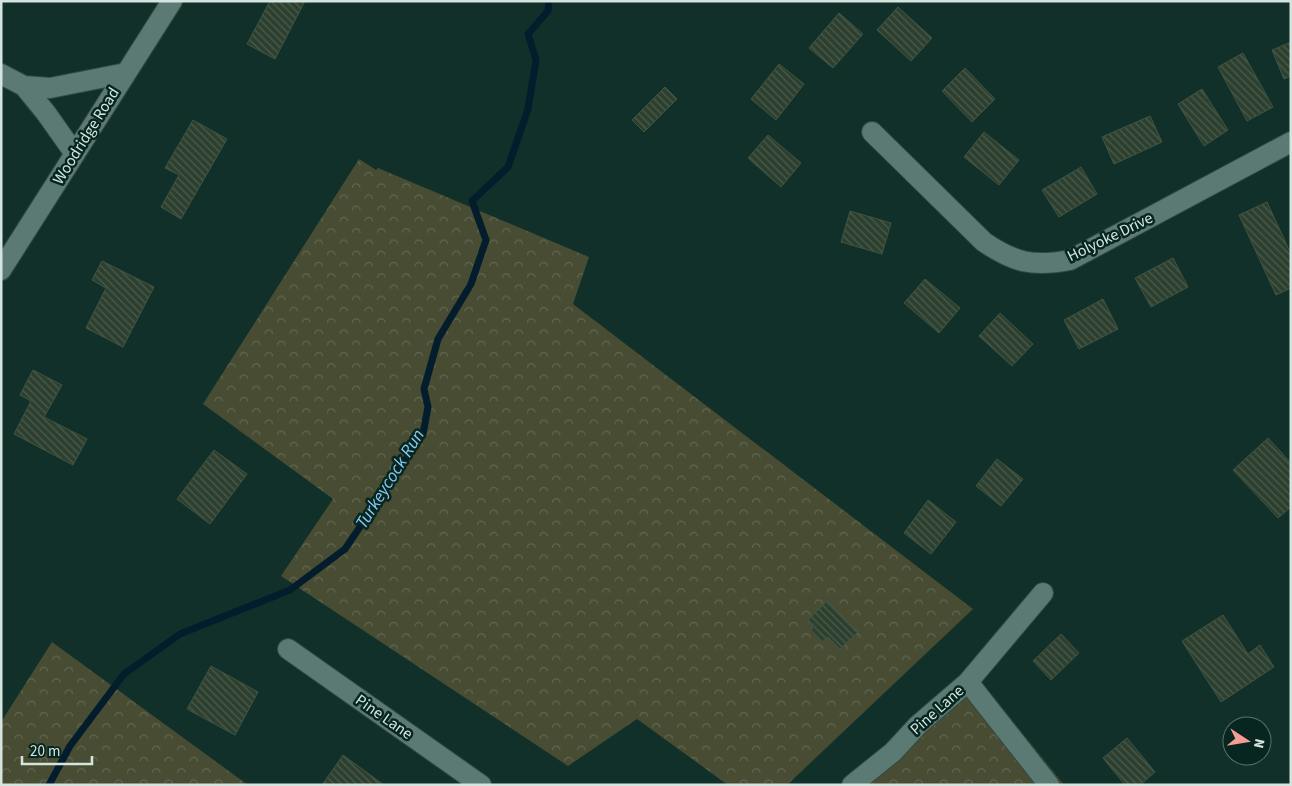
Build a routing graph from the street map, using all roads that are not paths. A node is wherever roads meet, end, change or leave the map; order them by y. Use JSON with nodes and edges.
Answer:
{"nodes":[{"id":1,"x":172,"y":1,"type":"edge"},
{"id":2,"x":126,"y":73,"type":"junction"},
{"id":3,"x":1,"y":74,"type":"edge"},
{"id":4,"x":24,"y":86,"type":"junction"},
{"id":5,"x":872,"y":132,"type":"dead end"},
{"id":6,"x":1291,"y":142,"type":"edge"},
{"id":7,"x":75,"y":154,"type":"junction"},
{"id":8,"x":1,"y":270,"type":"edge"},
{"id":9,"x":1043,"y":593,"type":"dead end"},
{"id":10,"x":288,"y":649,"type":"dead end"},
{"id":11,"x":968,"y":682,"type":"junction"},
{"id":12,"x":481,"y":785,"type":"edge"},
{"id":13,"x":852,"y":785,"type":"edge"},
{"id":14,"x":1049,"y":785,"type":"edge"}],
"edges":[{"from":1,"to":2,"type":"street","name":"Woodridge Road"},
{"from":2,"to":4,"type":"street"},
{"from":2,"to":7,"type":"street","name":"Woodridge Road"},
{"from":3,"to":4,"type":"street"},
{"from":4,"to":7,"type":"street"},
{"from":5,"to":6,"type":"street","name":"Holyoke Drive"},
{"from":7,"to":8,"type":"street","name":"Woodridge Road"},
{"from":9,"to":11,"type":"street"},
{"from":10,"to":12,"type":"street","name":"Pine Lane"},
{"from":11,"to":13,"type":"street","name":"Pine Lane"},
{"from":11,"to":14,"type":"street","name":"Pine Lane"}]}
